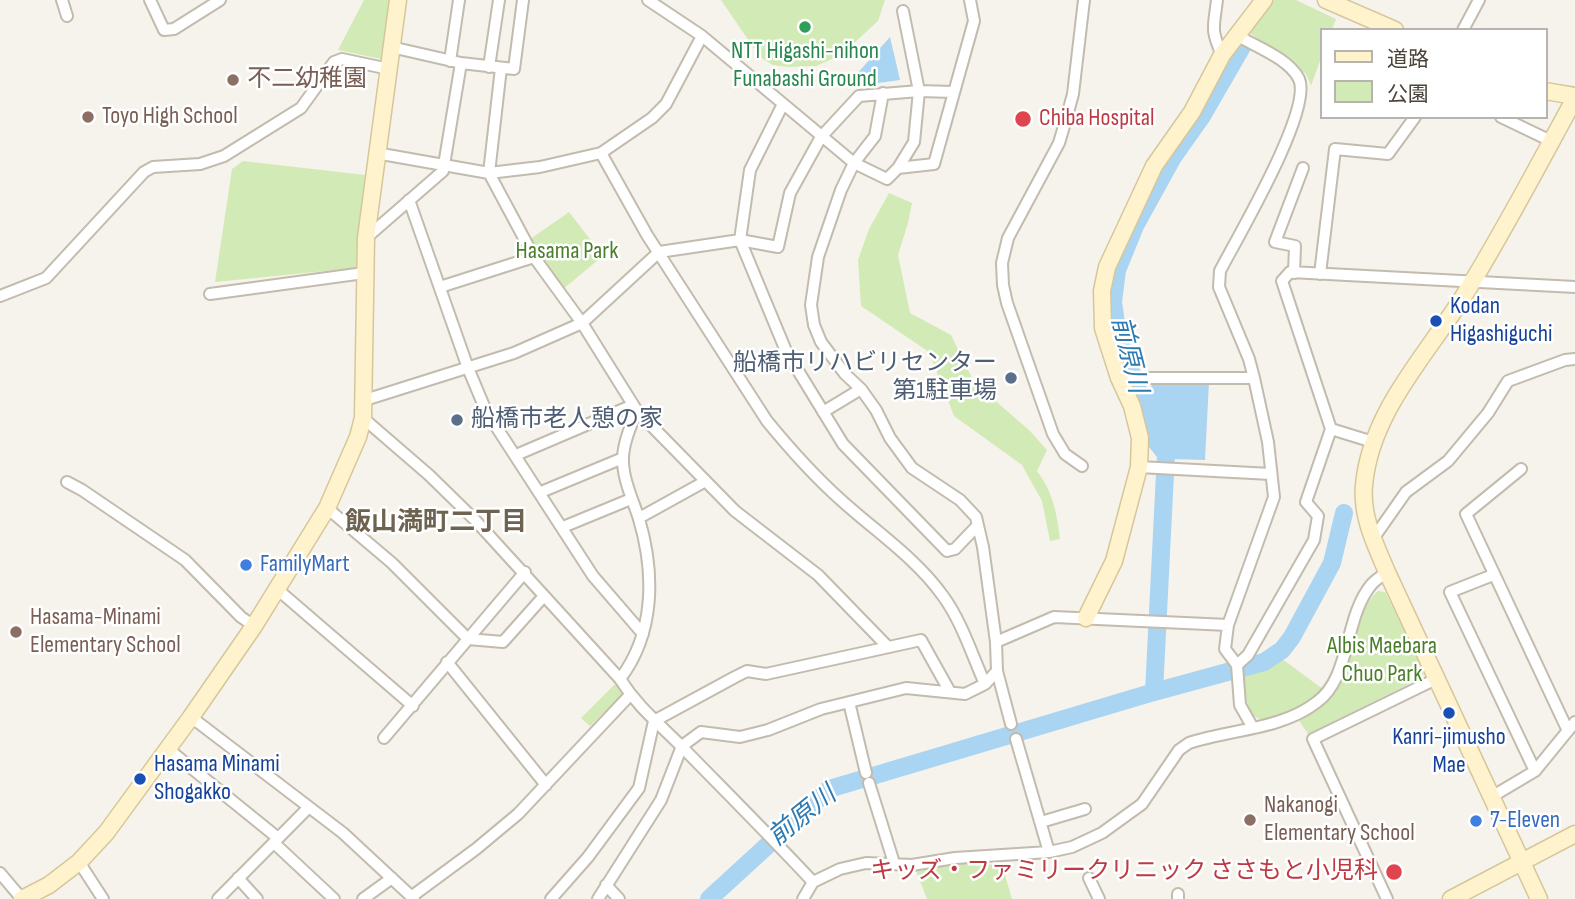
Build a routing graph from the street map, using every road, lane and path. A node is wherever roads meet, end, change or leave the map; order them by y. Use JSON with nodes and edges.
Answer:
{"nodes":[{"id":1,"x":62,"y":0,"type":"edge"},
{"id":2,"x":150,"y":0,"type":"edge"},
{"id":3,"x":220,"y":0,"type":"edge"},
{"id":4,"x":398,"y":0,"type":"edge"},
{"id":5,"x":459,"y":0,"type":"edge"},
{"id":6,"x":499,"y":0,"type":"edge"},
{"id":7,"x":523,"y":0,"type":"edge"},
{"id":8,"x":648,"y":0,"type":"edge"},
{"id":9,"x":970,"y":0,"type":"edge"},
{"id":10,"x":1084,"y":0,"type":"edge"},
{"id":11,"x":1217,"y":0,"type":"edge"},
{"id":12,"x":1264,"y":0,"type":"edge"},
{"id":13,"x":1326,"y":0,"type":"edge"},
{"id":14,"x":1479,"y":0,"type":"edge"},
{"id":15,"x":903,"y":12,"type":"dead end"},
{"id":16,"x":67,"y":16,"type":"dead end"},
{"id":17,"x":1390,"y":28,"type":"edge"},
{"id":18,"x":1464,"y":28,"type":"edge"},
{"id":19,"x":702,"y":36,"type":"junction"},
{"id":20,"x":1238,"y":36,"type":"junction"},
{"id":21,"x":391,"y":47,"type":"junction"},
{"id":22,"x":1222,"y":55,"type":"junction"},
{"id":23,"x":455,"y":62,"type":"junction"},
{"id":24,"x":489,"y":67,"type":"junction"},
{"id":25,"x":501,"y":68,"type":"junction"},
{"id":26,"x":389,"y":69,"type":"junction"},
{"id":27,"x":919,"y":91,"type":"junction"},
{"id":28,"x":1547,"y":91,"type":"edge"},
{"id":29,"x":954,"y":92,"type":"junction"},
{"id":30,"x":883,"y":93,"type":"junction"},
{"id":31,"x":1575,"y":97,"type":"edge"},
{"id":32,"x":783,"y":104,"type":"junction"},
{"id":33,"x":1414,"y":119,"type":"edge"},
{"id":34,"x":1505,"y":119,"type":"edge"},
{"id":35,"x":821,"y":136,"type":"junction"},
{"id":36,"x":1551,"y":141,"type":"junction"},
{"id":37,"x":376,"y":153,"type":"junction"},
{"id":38,"x":601,"y":153,"type":"junction"},
{"id":39,"x":854,"y":163,"type":"junction"},
{"id":40,"x":445,"y":165,"type":"junction"},
{"id":41,"x":898,"y":168,"type":"junction"},
{"id":42,"x":1303,"y":168,"type":"dead end"},
{"id":43,"x":489,"y":173,"type":"junction"},
{"id":44,"x":410,"y":200,"type":"junction"},
{"id":45,"x":366,"y":238,"type":"junction"},
{"id":46,"x":740,"y":240,"type":"junction"},
{"id":47,"x":659,"y":253,"type":"junction"},
{"id":48,"x":534,"y":257,"type":"junction"},
{"id":49,"x":364,"y":273,"type":"junction"},
{"id":50,"x":1294,"y":273,"type":"junction"},
{"id":51,"x":1320,"y":274,"type":"junction"},
{"id":52,"x":1472,"y":282,"type":"junction"},
{"id":53,"x":440,"y":287,"type":"junction"},
{"id":54,"x":1575,"y":287,"type":"edge"},
{"id":55,"x":210,"y":293,"type":"dead end"},
{"id":56,"x":0,"y":296,"type":"edge"},
{"id":57,"x":582,"y":323,"type":"junction"},
{"id":58,"x":1575,"y":359,"type":"edge"},
{"id":59,"x":468,"y":368,"type":"junction"},
{"id":60,"x":1119,"y":377,"type":"junction"},
{"id":61,"x":1254,"y":378,"type":"junction"},
{"id":62,"x":861,"y":389,"type":"junction"},
{"id":63,"x":365,"y":400,"type":"junction"},
{"id":64,"x":635,"y":408,"type":"junction"},
{"id":65,"x":823,"y":412,"type":"junction"},
{"id":66,"x":363,"y":418,"type":"junction"},
{"id":67,"x":1331,"y":429,"type":"junction"},
{"id":68,"x":1373,"y":442,"type":"junction"},
{"id":69,"x":516,"y":455,"type":"junction"},
{"id":70,"x":623,"y":458,"type":"junction"},
{"id":71,"x":1082,"y":466,"type":"dead end"},
{"id":72,"x":1139,"y":467,"type":"junction"},
{"id":73,"x":1521,"y":469,"type":"dead end"},
{"id":74,"x":1271,"y":474,"type":"junction"},
{"id":75,"x":67,"y":482,"type":"dead end"},
{"id":76,"x":704,"y":482,"type":"junction"},
{"id":77,"x":541,"y":492,"type":"junction"},
{"id":78,"x":631,"y":499,"type":"junction"},
{"id":79,"x":327,"y":508,"type":"junction"},
{"id":80,"x":639,"y":518,"type":"junction"},
{"id":81,"x":977,"y":526,"type":"junction"},
{"id":82,"x":563,"y":527,"type":"junction"},
{"id":83,"x":1373,"y":538,"type":"junction"},
{"id":84,"x":525,"y":572,"type":"junction"},
{"id":85,"x":1387,"y":572,"type":"junction"},
{"id":86,"x":1493,"y":575,"type":"junction"},
{"id":87,"x":277,"y":589,"type":"junction"},
{"id":88,"x":544,"y":596,"type":"junction"},
{"id":89,"x":1086,"y":618,"type":"junction"},
{"id":90,"x":1228,"y":625,"type":"junction"},
{"id":91,"x":254,"y":626,"type":"junction"},
{"id":92,"x":643,"y":634,"type":"junction"},
{"id":93,"x":468,"y":639,"type":"junction"},
{"id":94,"x":996,"y":642,"type":"junction"},
{"id":95,"x":888,"y":647,"type":"junction"},
{"id":96,"x":447,"y":662,"type":"junction"},
{"id":97,"x":1237,"y":665,"type":"junction"},
{"id":98,"x":997,"y":671,"type":"junction"},
{"id":99,"x":1438,"y":678,"type":"junction"},
{"id":100,"x":620,"y":679,"type":"junction"},
{"id":101,"x":985,"y":684,"type":"junction"},
{"id":102,"x":950,"y":692,"type":"junction"},
{"id":103,"x":630,"y":695,"type":"junction"},
{"id":104,"x":849,"y":702,"type":"junction"},
{"id":105,"x":413,"y":706,"type":"junction"},
{"id":106,"x":191,"y":717,"type":"junction"},
{"id":107,"x":654,"y":721,"type":"junction"},
{"id":108,"x":1011,"y":724,"type":"dead end"},
{"id":109,"x":1572,"y":727,"type":"edge"},
{"id":110,"x":1253,"y":728,"type":"junction"},
{"id":111,"x":384,"y":738,"type":"dead end"},
{"id":112,"x":1016,"y":740,"type":"dead end"},
{"id":113,"x":682,"y":746,"type":"junction"},
{"id":114,"x":168,"y":749,"type":"junction"},
{"id":115,"x":1535,"y":771,"type":"junction"},
{"id":116,"x":546,"y":785,"type":"junction"},
{"id":117,"x":1493,"y":796,"type":"junction"},
{"id":118,"x":309,"y":807,"type":"junction"},
{"id":119,"x":1086,"y":809,"type":"dead end"},
{"id":120,"x":1041,"y":822,"type":"junction"},
{"id":121,"x":1575,"y":834,"type":"edge"},
{"id":122,"x":276,"y":841,"type":"junction"},
{"id":123,"x":1049,"y":852,"type":"junction"},
{"id":124,"x":1523,"y":861,"type":"junction"},
{"id":125,"x":79,"y":862,"type":"junction"},
{"id":126,"x":894,"y":863,"type":"junction"},
{"id":127,"x":0,"y":873,"type":"edge"},
{"id":128,"x":239,"y":878,"type":"junction"},
{"id":129,"x":392,"y":878,"type":"junction"},
{"id":130,"x":1088,"y":878,"type":"dead end"},
{"id":131,"x":813,"y":882,"type":"junction"},
{"id":132,"x":606,"y":885,"type":"junction"},
{"id":133,"x":413,"y":898,"type":"edge"},
{"id":134,"x":22,"y":899,"type":"edge"},
{"id":135,"x":103,"y":899,"type":"edge"},
{"id":136,"x":218,"y":899,"type":"edge"},
{"id":137,"x":257,"y":899,"type":"edge"},
{"id":138,"x":334,"y":899,"type":"edge"},
{"id":139,"x":363,"y":899,"type":"edge"},
{"id":140,"x":551,"y":899,"type":"edge"},
{"id":141,"x":598,"y":899,"type":"edge"},
{"id":142,"x":619,"y":899,"type":"edge"},
{"id":143,"x":803,"y":899,"type":"edge"},
{"id":144,"x":1099,"y":899,"type":"edge"},
{"id":145,"x":1387,"y":899,"type":"edge"},
{"id":146,"x":1451,"y":899,"type":"edge"},
{"id":147,"x":1539,"y":899,"type":"edge"}],
"edges":[{"from":1,"to":16,"type":"street"},
{"from":2,"to":3,"type":"street"},
{"from":4,"to":21,"type":"street"},
{"from":5,"to":23,"type":"street"},
{"from":6,"to":24,"type":"street"},
{"from":7,"to":25,"type":"street"},
{"from":8,"to":19,"type":"street"},
{"from":9,"to":29,"type":"street"},
{"from":10,"to":71,"type":"street"},
{"from":11,"to":22,"type":"street"},
{"from":12,"to":20,"type":"street"},
{"from":13,"to":17,"type":"street"},
{"from":14,"to":18,"type":"street"},
{"from":15,"to":27,"type":"street"},
{"from":19,"to":32,"type":"street"},
{"from":19,"to":38,"type":"street"},
{"from":20,"to":22,"type":"street"},
{"from":20,"to":61,"type":"street"},
{"from":21,"to":23,"type":"street"},
{"from":21,"to":26,"type":"street"},
{"from":22,"to":60,"type":"street"},
{"from":23,"to":24,"type":"street"},
{"from":23,"to":40,"type":"street"},
{"from":24,"to":25,"type":"street"},
{"from":25,"to":43,"type":"street"},
{"from":26,"to":37,"type":"street"},
{"from":26,"to":56,"type":"street"},
{"from":27,"to":29,"type":"street"},
{"from":27,"to":30,"type":"street"},
{"from":27,"to":41,"type":"street"},
{"from":28,"to":31,"type":"street"},
{"from":29,"to":41,"type":"street"},
{"from":30,"to":35,"type":"street"},
{"from":30,"to":39,"type":"street"},
{"from":31,"to":36,"type":"street"},
{"from":32,"to":35,"type":"street"},
{"from":32,"to":46,"type":"street"},
{"from":33,"to":51,"type":"street"},
{"from":34,"to":36,"type":"street"},
{"from":35,"to":39,"type":"street"},
{"from":35,"to":46,"type":"street"},
{"from":36,"to":52,"type":"street"},
{"from":37,"to":40,"type":"street"},
{"from":37,"to":45,"type":"street"},
{"from":38,"to":43,"type":"street"},
{"from":38,"to":47,"type":"street"},
{"from":39,"to":41,"type":"street"},
{"from":39,"to":62,"type":"street"},
{"from":40,"to":43,"type":"street"},
{"from":40,"to":44,"type":"street"},
{"from":42,"to":50,"type":"street"},
{"from":43,"to":48,"type":"street"},
{"from":44,"to":45,"type":"street"},
{"from":44,"to":53,"type":"street"},
{"from":45,"to":49,"type":"street"},
{"from":46,"to":47,"type":"street"},
{"from":46,"to":65,"type":"street"},
{"from":47,"to":57,"type":"street"},
{"from":47,"to":101,"type":"street"},
{"from":48,"to":53,"type":"street"},
{"from":48,"to":57,"type":"street"},
{"from":49,"to":55,"type":"street"},
{"from":49,"to":63,"type":"street"},
{"from":50,"to":51,"type":"street"},
{"from":50,"to":67,"type":"street"},
{"from":51,"to":52,"type":"street"},
{"from":52,"to":54,"type":"street"},
{"from":52,"to":68,"type":"street"},
{"from":53,"to":59,"type":"street"},
{"from":57,"to":59,"type":"street"},
{"from":57,"to":64,"type":"street"},
{"from":58,"to":83,"type":"street"},
{"from":59,"to":63,"type":"street"},
{"from":59,"to":69,"type":"street"},
{"from":60,"to":61,"type":"street"},
{"from":60,"to":72,"type":"street"},
{"from":61,"to":74,"type":"street"},
{"from":62,"to":65,"type":"street"},
{"from":62,"to":81,"type":"street"},
{"from":63,"to":66,"type":"street"},
{"from":64,"to":69,"type":"street"},
{"from":64,"to":70,"type":"street"},
{"from":64,"to":76,"type":"street"},
{"from":65,"to":81,"type":"street"},
{"from":66,"to":79,"type":"street"},
{"from":66,"to":84,"type":"street"},
{"from":67,"to":68,"type":"street"},
{"from":67,"to":97,"type":"street"},
{"from":68,"to":83,"type":"street"},
{"from":69,"to":77,"type":"street"},
{"from":70,"to":77,"type":"street"},
{"from":70,"to":78,"type":"street"},
{"from":72,"to":74,"type":"street"},
{"from":72,"to":89,"type":"street"},
{"from":73,"to":86,"type":"street"},
{"from":74,"to":90,"type":"street"},
{"from":75,"to":91,"type":"street"},
{"from":76,"to":80,"type":"street"},
{"from":76,"to":95,"type":"street"},
{"from":77,"to":82,"type":"street"},
{"from":78,"to":80,"type":"street"},
{"from":78,"to":82,"type":"street"},
{"from":79,"to":87,"type":"street"},
{"from":79,"to":93,"type":"street"},
{"from":80,"to":92,"type":"street"},
{"from":81,"to":94,"type":"street"},
{"from":82,"to":92,"type":"street"},
{"from":83,"to":85,"type":"street"},
{"from":84,"to":88,"type":"street"},
{"from":84,"to":93,"type":"street"},
{"from":85,"to":99,"type":"street"},
{"from":85,"to":110,"type":"street"},
{"from":86,"to":109,"type":"street"},
{"from":86,"to":115,"type":"street"},
{"from":87,"to":91,"type":"street"},
{"from":87,"to":105,"type":"street"},
{"from":88,"to":93,"type":"street"},
{"from":88,"to":100,"type":"street"},
{"from":89,"to":90,"type":"street"},
{"from":89,"to":94,"type":"street"},
{"from":90,"to":97,"type":"street"},
{"from":91,"to":106,"type":"street"},
{"from":92,"to":100,"type":"street"},
{"from":93,"to":96,"type":"street"},
{"from":94,"to":98,"type":"street"},
{"from":95,"to":102,"type":"street"},
{"from":95,"to":107,"type":"street"},
{"from":96,"to":105,"type":"street"},
{"from":96,"to":116,"type":"street"},
{"from":97,"to":110,"type":"street"},
{"from":98,"to":101,"type":"street"},
{"from":98,"to":108,"type":"street"},
{"from":99,"to":117,"type":"street"},
{"from":99,"to":145,"type":"street"},
{"from":100,"to":103,"type":"street"},
{"from":101,"to":102,"type":"street"},
{"from":102,"to":104,"type":"street"},
{"from":103,"to":107,"type":"street"},
{"from":103,"to":116,"type":"street"},
{"from":104,"to":113,"type":"street"},
{"from":104,"to":126,"type":"street"},
{"from":105,"to":111,"type":"street"},
{"from":106,"to":114,"type":"street"},
{"from":106,"to":118,"type":"street"},
{"from":107,"to":113,"type":"street"},
{"from":107,"to":140,"type":"street"},
{"from":109,"to":115,"type":"street"},
{"from":110,"to":123,"type":"street"},
{"from":112,"to":120,"type":"street"},
{"from":113,"to":131,"type":"street"},
{"from":113,"to":132,"type":"street"},
{"from":114,"to":122,"type":"street"},
{"from":114,"to":125,"type":"street"},
{"from":115,"to":117,"type":"street"},
{"from":116,"to":133,"type":"street"},
{"from":117,"to":124,"type":"street"},
{"from":118,"to":122,"type":"street"},
{"from":118,"to":129,"type":"street"},
{"from":119,"to":120,"type":"street"},
{"from":120,"to":123,"type":"street"},
{"from":121,"to":124,"type":"street"},
{"from":122,"to":128,"type":"street"},
{"from":122,"to":138,"type":"street"},
{"from":123,"to":126,"type":"street"},
{"from":124,"to":146,"type":"street"},
{"from":124,"to":147,"type":"street"},
{"from":125,"to":134,"type":"street"},
{"from":125,"to":135,"type":"street"},
{"from":126,"to":131,"type":"street"},
{"from":127,"to":134,"type":"street"},
{"from":128,"to":136,"type":"street"},
{"from":128,"to":137,"type":"street"},
{"from":129,"to":133,"type":"street"},
{"from":129,"to":139,"type":"street"},
{"from":130,"to":144,"type":"street"},
{"from":131,"to":143,"type":"street"},
{"from":132,"to":141,"type":"street"},
{"from":132,"to":142,"type":"street"}]}
